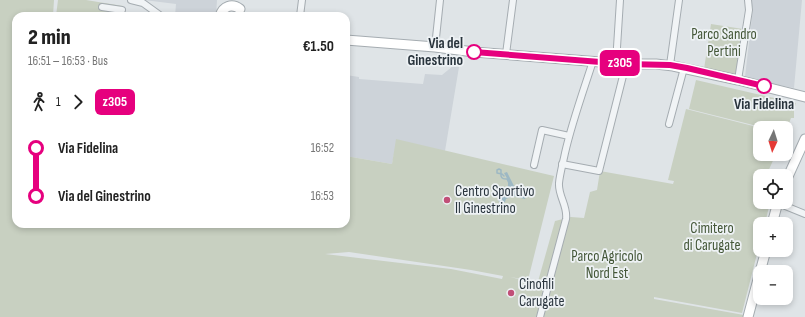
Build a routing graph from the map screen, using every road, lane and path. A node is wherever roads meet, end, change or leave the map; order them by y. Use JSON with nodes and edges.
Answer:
{"nodes":[{"id":1,"x":131,"y":0,"type":"edge"},
{"id":2,"x":222,"y":0,"type":"edge"},
{"id":3,"x":234,"y":0,"type":"edge"},
{"id":4,"x":302,"y":0,"type":"edge"},
{"id":5,"x":440,"y":0,"type":"edge"},
{"id":6,"x":513,"y":0,"type":"edge"},
{"id":7,"x":620,"y":0,"type":"edge"},
{"id":8,"x":679,"y":0,"type":"edge"},
{"id":9,"x":748,"y":0,"type":"edge"},
{"id":10,"x":102,"y":7,"type":"dead end"},
{"id":11,"x":122,"y":10,"type":"dead end"},
{"id":12,"x":155,"y":12,"type":"edge"},
{"id":13,"x":220,"y":12,"type":"edge"},
{"id":14,"x":222,"y":12,"type":"edge"},
{"id":15,"x":243,"y":12,"type":"edge"},
{"id":16,"x":243,"y":12,"type":"edge"},
{"id":17,"x":300,"y":12,"type":"edge"},
{"id":18,"x":350,"y":40,"type":"edge"},
{"id":19,"x":435,"y":47,"type":"junction"},
{"id":20,"x":506,"y":54,"type":"junction"},
{"id":21,"x":593,"y":61,"type":"junction"},
{"id":22,"x":616,"y":63,"type":"junction"},
{"id":23,"x":626,"y":64,"type":"junction"},
{"id":24,"x":670,"y":65,"type":"junction"},
{"id":25,"x":684,"y":68,"type":"junction"},
{"id":26,"x":738,"y":80,"type":"junction"},
{"id":27,"x":805,"y":97,"type":"edge"},
{"id":28,"x":669,"y":124,"type":"dead end"},
{"id":29,"x":569,"y":136,"type":"junction"},
{"id":30,"x":805,"y":139,"type":"edge"},
{"id":31,"x":562,"y":164,"type":"junction"},
{"id":32,"x":534,"y":165,"type":"dead end"},
{"id":33,"x":791,"y":169,"type":"edge"},
{"id":34,"x":793,"y":209,"type":"edge"},
{"id":35,"x":805,"y":214,"type":"edge"},
{"id":36,"x":753,"y":298,"type":"edge"},
{"id":37,"x":540,"y":317,"type":"edge"},
{"id":38,"x":748,"y":317,"type":"edge"}],
"edges":[{"from":1,"to":12,"type":"street"},
{"from":2,"to":13,"type":"street"},
{"from":3,"to":16,"type":"street"},
{"from":4,"to":17,"type":"street"},
{"from":5,"to":19,"type":"street"},
{"from":6,"to":20,"type":"street"},
{"from":7,"to":22,"type":"street"},
{"from":8,"to":24,"type":"street"},
{"from":9,"to":26,"type":"street"},
{"from":10,"to":11,"type":"street"},
{"from":14,"to":15,"type":"street"},
{"from":18,"to":19,"type":"street"},
{"from":19,"to":20,"type":"street"},
{"from":20,"to":21,"type":"street"},
{"from":21,"to":22,"type":"street"},
{"from":21,"to":29,"type":"street"},
{"from":22,"to":23,"type":"street"},
{"from":23,"to":24,"type":"street"},
{"from":23,"to":31,"type":"street"},
{"from":24,"to":25,"type":"street"},
{"from":25,"to":26,"type":"street"},
{"from":25,"to":28,"type":"street"},
{"from":26,"to":27,"type":"street"},
{"from":29,"to":31,"type":"street"},
{"from":29,"to":32,"type":"street"},
{"from":30,"to":33,"type":"street"},
{"from":31,"to":37,"type":"street"},
{"from":34,"to":35,"type":"street"},
{"from":36,"to":38,"type":"street"}]}
